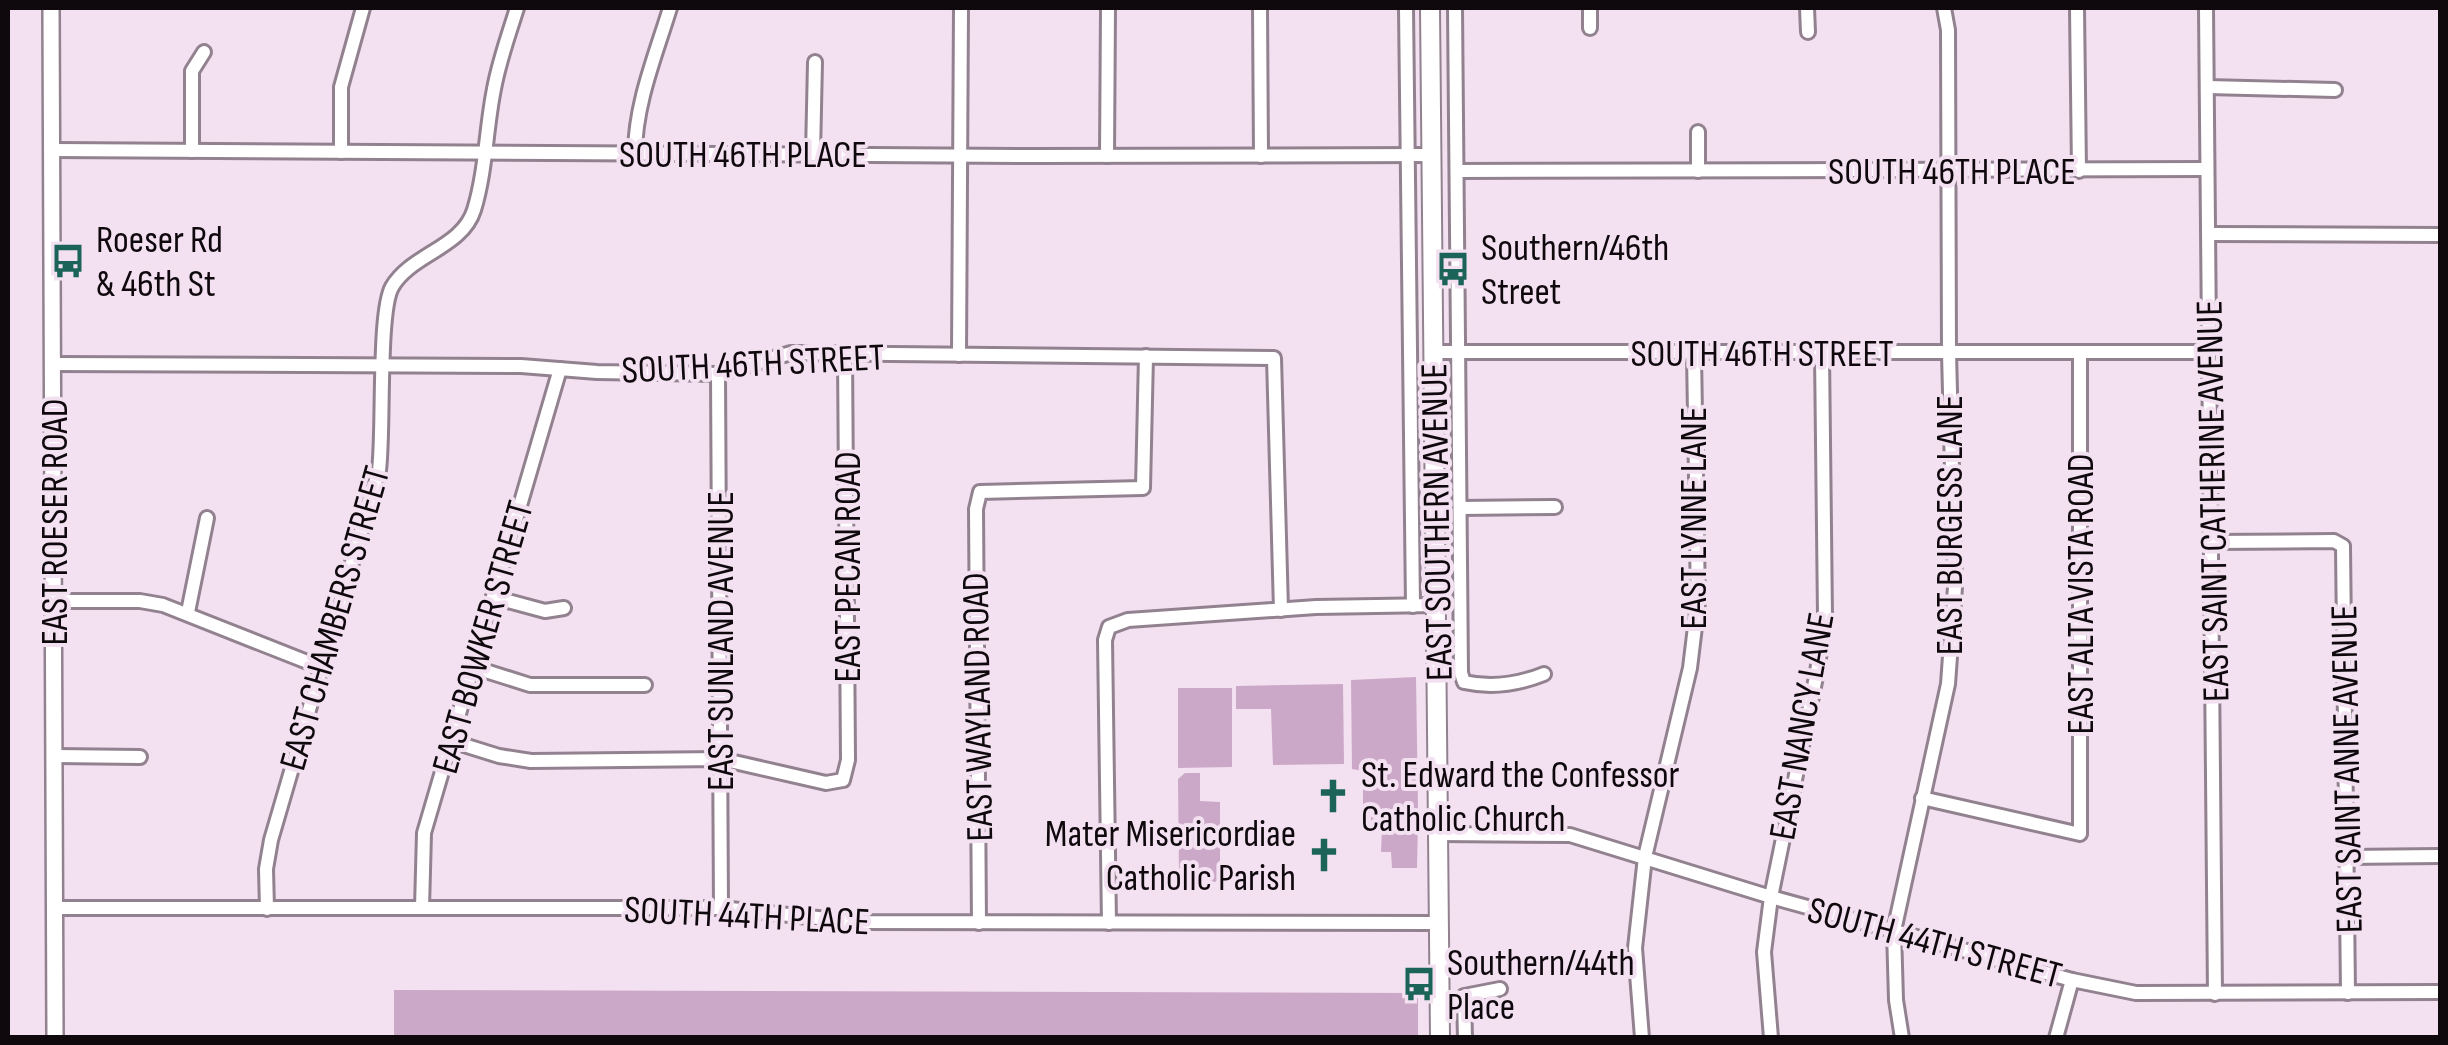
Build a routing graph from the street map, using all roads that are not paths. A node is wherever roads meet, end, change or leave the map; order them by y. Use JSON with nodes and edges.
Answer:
{"nodes":[{"id":1,"x":51,"y":8,"type":"edge"},
{"id":2,"x":363,"y":8,"type":"edge"},
{"id":3,"x":517,"y":8,"type":"edge"},
{"id":4,"x":670,"y":8,"type":"edge"},
{"id":5,"x":961,"y":8,"type":"edge"},
{"id":6,"x":1108,"y":8,"type":"edge"},
{"id":7,"x":1260,"y":8,"type":"edge"},
{"id":8,"x":1406,"y":8,"type":"edge"},
{"id":9,"x":1430,"y":8,"type":"edge"},
{"id":10,"x":1456,"y":8,"type":"edge"},
{"id":11,"x":1590,"y":8,"type":"edge"},
{"id":12,"x":1808,"y":8,"type":"edge"},
{"id":13,"x":1944,"y":8,"type":"edge"},
{"id":14,"x":2077,"y":8,"type":"edge"},
{"id":15,"x":2206,"y":8,"type":"edge"},
{"id":16,"x":1590,"y":28,"type":"dead end"},
{"id":17,"x":1808,"y":32,"type":"dead end"},
{"id":18,"x":204,"y":52,"type":"dead end"},
{"id":19,"x":816,"y":62,"type":"dead end"},
{"id":20,"x":2207,"y":87,"type":"junction"},
{"id":21,"x":2335,"y":90,"type":"dead end"},
{"id":22,"x":1698,"y":132,"type":"dead end"},
{"id":23,"x":53,"y":150,"type":"junction"},
{"id":24,"x":192,"y":151,"type":"junction"},
{"id":25,"x":340,"y":152,"type":"junction"},
{"id":26,"x":484,"y":153,"type":"junction"},
{"id":27,"x":635,"y":154,"type":"junction"},
{"id":28,"x":812,"y":154,"type":"junction"},
{"id":29,"x":1432,"y":154,"type":"junction"},
{"id":30,"x":960,"y":155,"type":"junction"},
{"id":31,"x":1408,"y":155,"type":"junction"},
{"id":32,"x":1107,"y":156,"type":"junction"},
{"id":33,"x":1261,"y":156,"type":"junction"},
{"id":34,"x":2207,"y":169,"type":"junction"},
{"id":35,"x":1949,"y":170,"type":"junction"},
{"id":36,"x":1458,"y":171,"type":"junction"},
{"id":37,"x":1698,"y":171,"type":"junction"},
{"id":38,"x":2079,"y":171,"type":"junction"},
{"id":39,"x":2210,"y":234,"type":"junction"},
{"id":40,"x":2440,"y":235,"type":"edge"},
{"id":41,"x":1434,"y":352,"type":"junction"},
{"id":42,"x":2210,"y":352,"type":"junction"},
{"id":43,"x":1458,"y":353,"type":"junction"},
{"id":44,"x":1694,"y":353,"type":"junction"},
{"id":45,"x":1822,"y":353,"type":"junction"},
{"id":46,"x":1949,"y":353,"type":"junction"},
{"id":47,"x":2080,"y":353,"type":"junction"},
{"id":48,"x":846,"y":354,"type":"junction"},
{"id":49,"x":959,"y":354,"type":"junction"},
{"id":50,"x":1146,"y":356,"type":"junction"},
{"id":51,"x":52,"y":364,"type":"junction"},
{"id":52,"x":384,"y":367,"type":"junction"},
{"id":53,"x":560,"y":369,"type":"junction"},
{"id":54,"x":718,"y":374,"type":"junction"},
{"id":55,"x":1556,"y":507,"type":"dead end"},
{"id":56,"x":1460,"y":508,"type":"junction"},
{"id":57,"x":207,"y":518,"type":"dead end"},
{"id":58,"x":2212,"y":542,"type":"junction"},
{"id":59,"x":494,"y":596,"type":"junction"},
{"id":60,"x":55,"y":601,"type":"junction"},
{"id":61,"x":1436,"y":605,"type":"junction"},
{"id":62,"x":1412,"y":606,"type":"junction"},
{"id":63,"x":564,"y":608,"type":"dead end"},
{"id":64,"x":1281,"y":610,"type":"junction"},
{"id":65,"x":188,"y":612,"type":"junction"},
{"id":66,"x":320,"y":667,"type":"junction"},
{"id":67,"x":472,"y":667,"type":"junction"},
{"id":68,"x":1544,"y":674,"type":"dead end"},
{"id":69,"x":645,"y":684,"type":"dead end"},
{"id":70,"x":451,"y":741,"type":"junction"},
{"id":71,"x":55,"y":756,"type":"junction"},
{"id":72,"x":140,"y":758,"type":"dead end"},
{"id":73,"x":720,"y":759,"type":"junction"},
{"id":74,"x":1922,"y":798,"type":"junction"},
{"id":75,"x":1438,"y":834,"type":"junction"},
{"id":76,"x":2440,"y":856,"type":"edge"},
{"id":77,"x":1645,"y":857,"type":"junction"},
{"id":78,"x":2346,"y":857,"type":"junction"},
{"id":79,"x":1771,"y":897,"type":"junction"},
{"id":80,"x":56,"y":908,"type":"junction"},
{"id":81,"x":422,"y":908,"type":"junction"},
{"id":82,"x":721,"y":908,"type":"junction"},
{"id":83,"x":267,"y":909,"type":"junction"},
{"id":84,"x":980,"y":923,"type":"junction"},
{"id":85,"x":1109,"y":923,"type":"junction"},
{"id":86,"x":1439,"y":923,"type":"junction"},
{"id":87,"x":1894,"y":931,"type":"junction"},
{"id":88,"x":2072,"y":980,"type":"junction"},
{"id":89,"x":1500,"y":989,"type":"dead end"},
{"id":90,"x":2348,"y":992,"type":"junction"},
{"id":91,"x":2440,"y":992,"type":"edge"},
{"id":92,"x":2215,"y":994,"type":"junction"},
{"id":93,"x":55,"y":1038,"type":"edge"},
{"id":94,"x":1440,"y":1038,"type":"edge"},
{"id":95,"x":1465,"y":1038,"type":"edge"},
{"id":96,"x":1642,"y":1038,"type":"edge"},
{"id":97,"x":1772,"y":1038,"type":"edge"},
{"id":98,"x":1902,"y":1038,"type":"edge"},
{"id":99,"x":2056,"y":1038,"type":"edge"}],
"edges":[{"from":1,"to":23,"type":"street","name":"EAST ROESER ROAD"},
{"from":2,"to":25,"type":"street"},
{"from":3,"to":26,"type":"street","name":"EAST CHAMBERS STREET"},
{"from":4,"to":27,"type":"street"},
{"from":5,"to":30,"type":"street"},
{"from":6,"to":32,"type":"street"},
{"from":7,"to":33,"type":"street"},
{"from":8,"to":31,"type":"street","name":"EAST SOUTHERN AVENUE"},
{"from":9,"to":29,"type":"main road","name":"EAST SOUTHERN AVENUE"},
{"from":10,"to":36,"type":"street","name":"EAST SOUTHERN AVENUE"},
{"from":11,"to":16,"type":"street"},
{"from":12,"to":17,"type":"street"},
{"from":13,"to":35,"type":"street","name":"EAST BURGESS LANE"},
{"from":14,"to":38,"type":"street"},
{"from":15,"to":20,"type":"street","name":"EAST SAINT CATHERINE AVENUE"},
{"from":18,"to":24,"type":"street"},
{"from":19,"to":28,"type":"street"},
{"from":20,"to":21,"type":"street"},
{"from":20,"to":34,"type":"street","name":"EAST SAINT CATHERINE AVENUE"},
{"from":22,"to":37,"type":"street"},
{"from":23,"to":24,"type":"street","name":"SOUTH 46TH PLACE"},
{"from":23,"to":51,"type":"street","name":"EAST ROESER ROAD"},
{"from":24,"to":25,"type":"street","name":"SOUTH 46TH PLACE"},
{"from":25,"to":26,"type":"street","name":"SOUTH 46TH PLACE"},
{"from":26,"to":27,"type":"street","name":"SOUTH 46TH PLACE"},
{"from":26,"to":52,"type":"street","name":"EAST CHAMBERS STREET"},
{"from":27,"to":28,"type":"street","name":"SOUTH 46TH PLACE"},
{"from":28,"to":30,"type":"street","name":"SOUTH 46TH PLACE"},
{"from":29,"to":31,"type":"street","name":"SOUTH 46TH PLACE"},
{"from":29,"to":41,"type":"main road","name":"EAST SOUTHERN AVENUE"},
{"from":30,"to":32,"type":"street","name":"SOUTH 46TH PLACE"},
{"from":30,"to":49,"type":"street"},
{"from":31,"to":33,"type":"street","name":"SOUTH 46TH PLACE"},
{"from":31,"to":62,"type":"street","name":"EAST SOUTHERN AVENUE"},
{"from":32,"to":33,"type":"street","name":"SOUTH 46TH PLACE"},
{"from":34,"to":38,"type":"street","name":"SOUTH 46TH PLACE"},
{"from":34,"to":39,"type":"street","name":"EAST SAINT CATHERINE AVENUE"},
{"from":35,"to":37,"type":"street","name":"SOUTH 46TH PLACE"},
{"from":35,"to":38,"type":"street","name":"SOUTH 46TH PLACE"},
{"from":35,"to":46,"type":"street","name":"EAST BURGESS LANE"},
{"from":36,"to":37,"type":"street","name":"SOUTH 46TH PLACE"},
{"from":36,"to":43,"type":"street","name":"EAST SOUTHERN AVENUE"},
{"from":39,"to":40,"type":"street"},
{"from":39,"to":42,"type":"street","name":"EAST SAINT CATHERINE AVENUE"},
{"from":41,"to":43,"type":"street","name":"SOUTH 46TH STREET"},
{"from":41,"to":61,"type":"main road","name":"EAST SOUTHERN AVENUE"},
{"from":42,"to":47,"type":"street","name":"SOUTH 46TH STREET"},
{"from":42,"to":58,"type":"street","name":"EAST SAINT CATHERINE AVENUE"},
{"from":43,"to":44,"type":"street","name":"SOUTH 46TH STREET"},
{"from":43,"to":56,"type":"street","name":"EAST SOUTHERN AVENUE"},
{"from":44,"to":45,"type":"street","name":"SOUTH 46TH STREET"},
{"from":44,"to":77,"type":"street","name":"EAST LYNNE LANE"},
{"from":45,"to":46,"type":"street","name":"SOUTH 46TH STREET"},
{"from":45,"to":79,"type":"street","name":"EAST NANCY LANE"},
{"from":46,"to":47,"type":"street","name":"SOUTH 46TH STREET"},
{"from":46,"to":74,"type":"street","name":"EAST BURGESS LANE"},
{"from":47,"to":74,"type":"street","name":"EAST ALTA VISTA ROAD"},
{"from":48,"to":49,"type":"street","name":"SOUTH 46TH STREET"},
{"from":48,"to":54,"type":"street","name":"SOUTH 46TH STREET"},
{"from":48,"to":73,"type":"street","name":"EAST PECAN ROAD"},
{"from":49,"to":50,"type":"street","name":"SOUTH 46TH STREET"},
{"from":50,"to":64,"type":"street","name":"SOUTH 46TH STREET"},
{"from":50,"to":84,"type":"street","name":"EAST WAYLAND ROAD"},
{"from":51,"to":52,"type":"street","name":"SOUTH 46TH STREET"},
{"from":51,"to":60,"type":"street","name":"EAST ROESER ROAD"},
{"from":52,"to":53,"type":"street","name":"SOUTH 46TH STREET"},
{"from":52,"to":66,"type":"street","name":"EAST CHAMBERS STREET"},
{"from":53,"to":54,"type":"street","name":"SOUTH 46TH STREET"},
{"from":53,"to":59,"type":"street","name":"EAST BOWKER STREET"},
{"from":54,"to":73,"type":"street","name":"EAST SUNLAND AVENUE"},
{"from":55,"to":56,"type":"street"},
{"from":56,"to":68,"type":"street","name":"EAST SOUTHERN AVENUE"},
{"from":57,"to":65,"type":"street"},
{"from":58,"to":78,"type":"street","name":"EAST SAINT ANNE AVENUE"},
{"from":58,"to":92,"type":"street","name":"EAST SAINT CATHERINE AVENUE"},
{"from":59,"to":63,"type":"street"},
{"from":59,"to":67,"type":"street","name":"EAST BOWKER STREET"},
{"from":60,"to":65,"type":"street"},
{"from":60,"to":71,"type":"street","name":"EAST ROESER ROAD"},
{"from":61,"to":62,"type":"street"},
{"from":61,"to":75,"type":"main road","name":"EAST SOUTHERN AVENUE"},
{"from":62,"to":64,"type":"street"},
{"from":64,"to":85,"type":"street"},
{"from":65,"to":66,"type":"street"},
{"from":66,"to":83,"type":"street","name":"EAST CHAMBERS STREET"},
{"from":67,"to":69,"type":"street"},
{"from":67,"to":70,"type":"street","name":"EAST BOWKER STREET"},
{"from":70,"to":73,"type":"street"},
{"from":70,"to":81,"type":"street","name":"EAST BOWKER STREET"},
{"from":71,"to":72,"type":"street"},
{"from":71,"to":80,"type":"street","name":"EAST ROESER ROAD"},
{"from":73,"to":82,"type":"street","name":"EAST SUNLAND AVENUE"},
{"from":74,"to":87,"type":"street","name":"EAST BURGESS LANE"},
{"from":75,"to":77,"type":"street","name":"SOUTH 44TH STREET"},
{"from":75,"to":86,"type":"main road","name":"EAST SOUTHERN AVENUE"},
{"from":76,"to":78,"type":"street"},
{"from":77,"to":79,"type":"street","name":"SOUTH 44TH STREET"},
{"from":77,"to":96,"type":"street","name":"EAST LYNNE LANE"},
{"from":78,"to":90,"type":"street","name":"EAST SAINT ANNE AVENUE"},
{"from":79,"to":87,"type":"street","name":"SOUTH 44TH STREET"},
{"from":79,"to":97,"type":"street","name":"EAST NANCY LANE"},
{"from":80,"to":83,"type":"street","name":"SOUTH 44TH PLACE"},
{"from":80,"to":93,"type":"street","name":"EAST ROESER ROAD"},
{"from":81,"to":82,"type":"street","name":"SOUTH 44TH PLACE"},
{"from":81,"to":83,"type":"street","name":"SOUTH 44TH PLACE"},
{"from":82,"to":84,"type":"street","name":"SOUTH 44TH PLACE"},
{"from":84,"to":85,"type":"street","name":"SOUTH 44TH PLACE"},
{"from":85,"to":86,"type":"street","name":"SOUTH 44TH PLACE"},
{"from":86,"to":94,"type":"main road","name":"EAST SOUTHERN AVENUE"},
{"from":87,"to":88,"type":"street","name":"SOUTH 44TH STREET"},
{"from":87,"to":98,"type":"street","name":"EAST BURGESS LANE"},
{"from":88,"to":92,"type":"street","name":"SOUTH 44TH STREET"},
{"from":88,"to":99,"type":"street"},
{"from":89,"to":95,"type":"street"},
{"from":90,"to":91,"type":"street","name":"SOUTH 44TH STREET"},
{"from":90,"to":92,"type":"street","name":"SOUTH 44TH STREET"}]}
